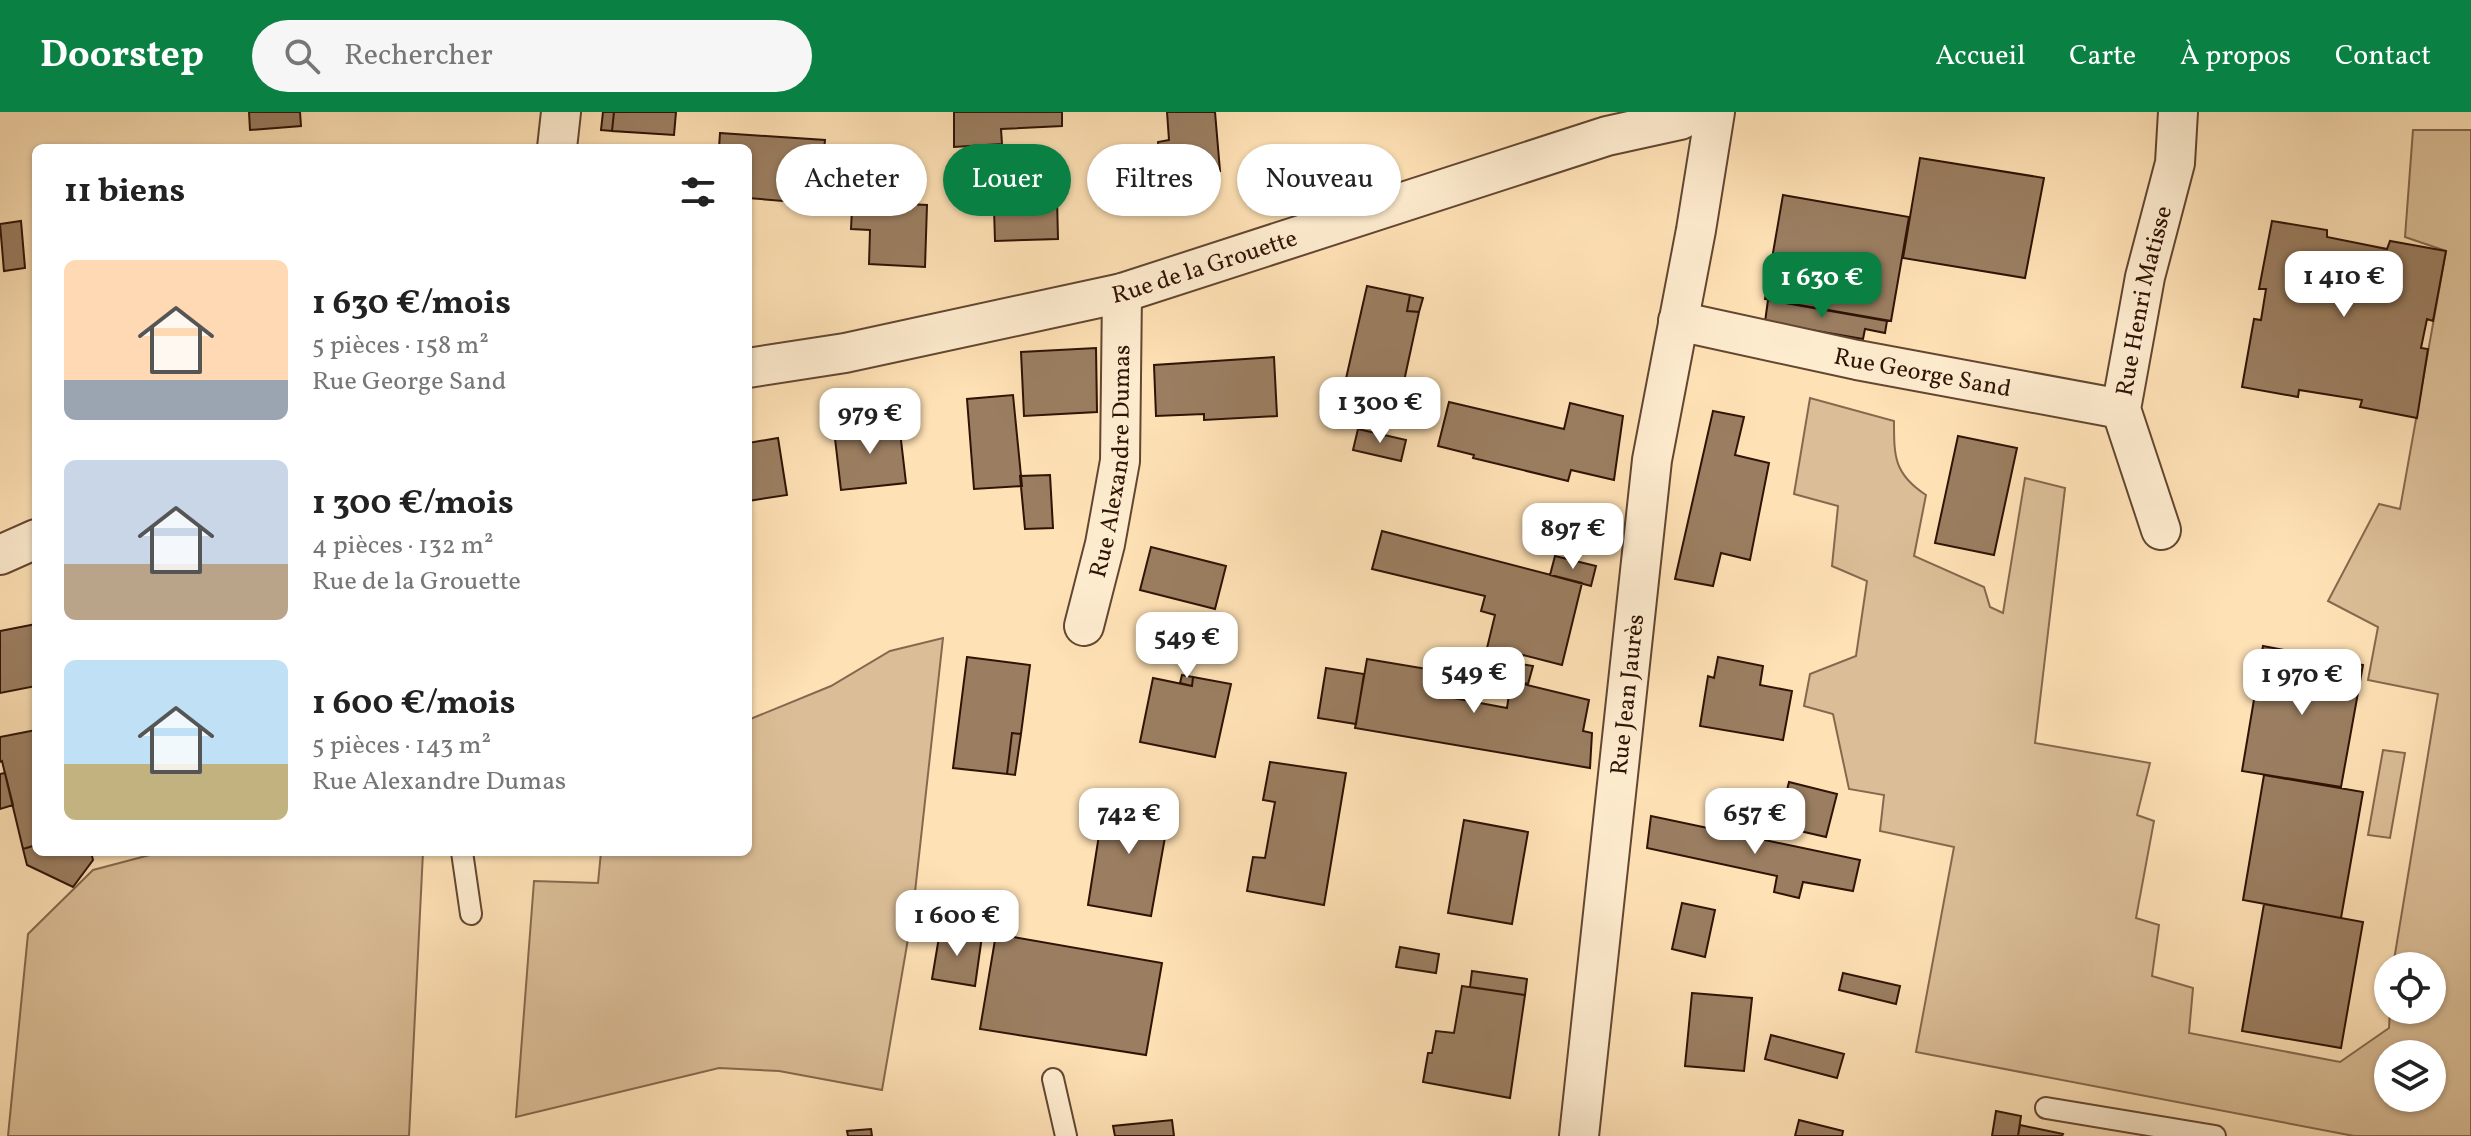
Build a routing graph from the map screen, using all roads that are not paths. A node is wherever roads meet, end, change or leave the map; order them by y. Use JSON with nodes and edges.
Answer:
{"nodes":[{"id":1,"x":561,"y":112,"type":"edge"},
{"id":2,"x":1696,"y":112,"type":"edge"},
{"id":3,"x":1715,"y":112,"type":"edge"},
{"id":4,"x":2178,"y":112,"type":"edge"},
{"id":5,"x":557,"y":144,"type":"edge"},
{"id":6,"x":1122,"y":293,"type":"junction"},
{"id":7,"x":1678,"y":321,"type":"junction"},
{"id":8,"x":752,"y":367,"type":"edge"},
{"id":9,"x":2121,"y":409,"type":"junction"},
{"id":10,"x":2161,"y":530,"type":"dead end"},
{"id":11,"x":32,"y":541,"type":"edge"},
{"id":12,"x":0,"y":555,"type":"edge"},
{"id":13,"x":1084,"y":626,"type":"dead end"},
{"id":14,"x":463,"y":856,"type":"edge"},
{"id":15,"x":471,"y":914,"type":"dead end"},
{"id":16,"x":1053,"y":1079,"type":"dead end"},
{"id":17,"x":2046,"y":1108,"type":"dead end"},
{"id":18,"x":1066,"y":1136,"type":"edge"},
{"id":19,"x":1579,"y":1136,"type":"edge"},
{"id":20,"x":2215,"y":1136,"type":"edge"}],
"edges":[{"from":1,"to":5,"type":"street"},
{"from":2,"to":6,"type":"street","name":"Rue de la Grouette"},
{"from":3,"to":7,"type":"street","name":"Rue Jean Jaurès"},
{"from":4,"to":9,"type":"street","name":"Rue Henri Matisse"},
{"from":6,"to":8,"type":"street","name":"Rue de la Grouette"},
{"from":6,"to":13,"type":"street","name":"Rue Alexandre Dumas"},
{"from":7,"to":9,"type":"street","name":"Rue George Sand"},
{"from":7,"to":19,"type":"street","name":"Rue Jean Jaurès"},
{"from":9,"to":10,"type":"street","name":"Rue Henri Matisse"},
{"from":11,"to":12,"type":"street"},
{"from":14,"to":15,"type":"lane"},
{"from":16,"to":18,"type":"lane"},
{"from":17,"to":20,"type":"lane"}]}
